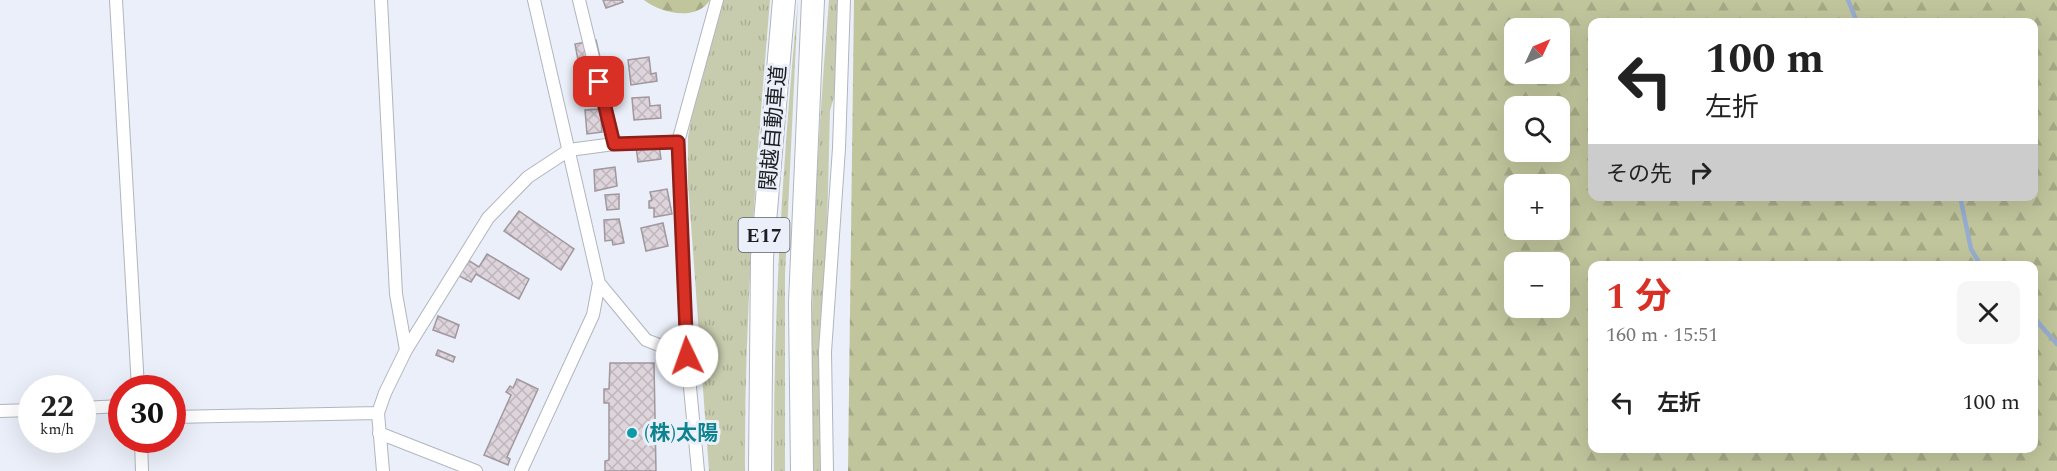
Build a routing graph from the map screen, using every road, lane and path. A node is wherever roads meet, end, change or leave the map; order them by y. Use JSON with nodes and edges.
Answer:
{"nodes":[{"id":1,"x":117,"y":0,"type":"edge"},
{"id":2,"x":381,"y":0,"type":"edge"},
{"id":3,"x":534,"y":0,"type":"edge"},
{"id":4,"x":579,"y":0,"type":"edge"},
{"id":5,"x":717,"y":0,"type":"edge"},
{"id":6,"x":784,"y":0,"type":"edge"},
{"id":7,"x":813,"y":0,"type":"edge"},
{"id":8,"x":844,"y":0,"type":"edge"},
{"id":9,"x":678,"y":142,"type":"junction"},
{"id":10,"x":614,"y":144,"type":"junction"},
{"id":11,"x":569,"y":150,"type":"junction"},
{"id":12,"x":599,"y":283,"type":"junction"},
{"id":13,"x":406,"y":350,"type":"junction"},
{"id":14,"x":687,"y":356,"type":"junction"},
{"id":15,"x":137,"y":375,"type":"edge"},
{"id":16,"x":18,"y":410,"type":"edge"},
{"id":17,"x":0,"y":411,"type":"edge"},
{"id":18,"x":378,"y":413,"type":"junction"},
{"id":19,"x":186,"y":417,"type":"edge"},
{"id":20,"x":379,"y":433,"type":"junction"},
{"id":21,"x":141,"y":453,"type":"edge"},
{"id":22,"x":142,"y":471,"type":"edge"},
{"id":23,"x":383,"y":471,"type":"edge"},
{"id":24,"x":476,"y":471,"type":"edge"},
{"id":25,"x":521,"y":471,"type":"edge"},
{"id":26,"x":698,"y":471,"type":"edge"},
{"id":27,"x":760,"y":471,"type":"edge"},
{"id":28,"x":802,"y":471,"type":"edge"},
{"id":29,"x":827,"y":471,"type":"edge"}],
"edges":[{"from":1,"to":15,"type":"street"},
{"from":2,"to":13,"type":"street"},
{"from":3,"to":11,"type":"street"},
{"from":4,"to":10,"type":"street"},
{"from":5,"to":9,"type":"street"},
{"from":6,"to":27,"type":"highway","name":"関越自動車道","number":"E17"},
{"from":7,"to":28,"type":"highway","name":"関越自動車道","number":"E17"},
{"from":8,"to":29,"type":"street"},
{"from":9,"to":10,"type":"street"},
{"from":9,"to":14,"type":"street"},
{"from":10,"to":11,"type":"street"},
{"from":11,"to":12,"type":"street"},
{"from":11,"to":13,"type":"street"},
{"from":12,"to":14,"type":"street"},
{"from":12,"to":25,"type":"street"},
{"from":13,"to":18,"type":"street"},
{"from":14,"to":26,"type":"street"},
{"from":16,"to":17,"type":"street"},
{"from":18,"to":19,"type":"street"},
{"from":18,"to":20,"type":"street"},
{"from":20,"to":23,"type":"street"},
{"from":20,"to":24,"type":"street"},
{"from":21,"to":22,"type":"street"}]}
